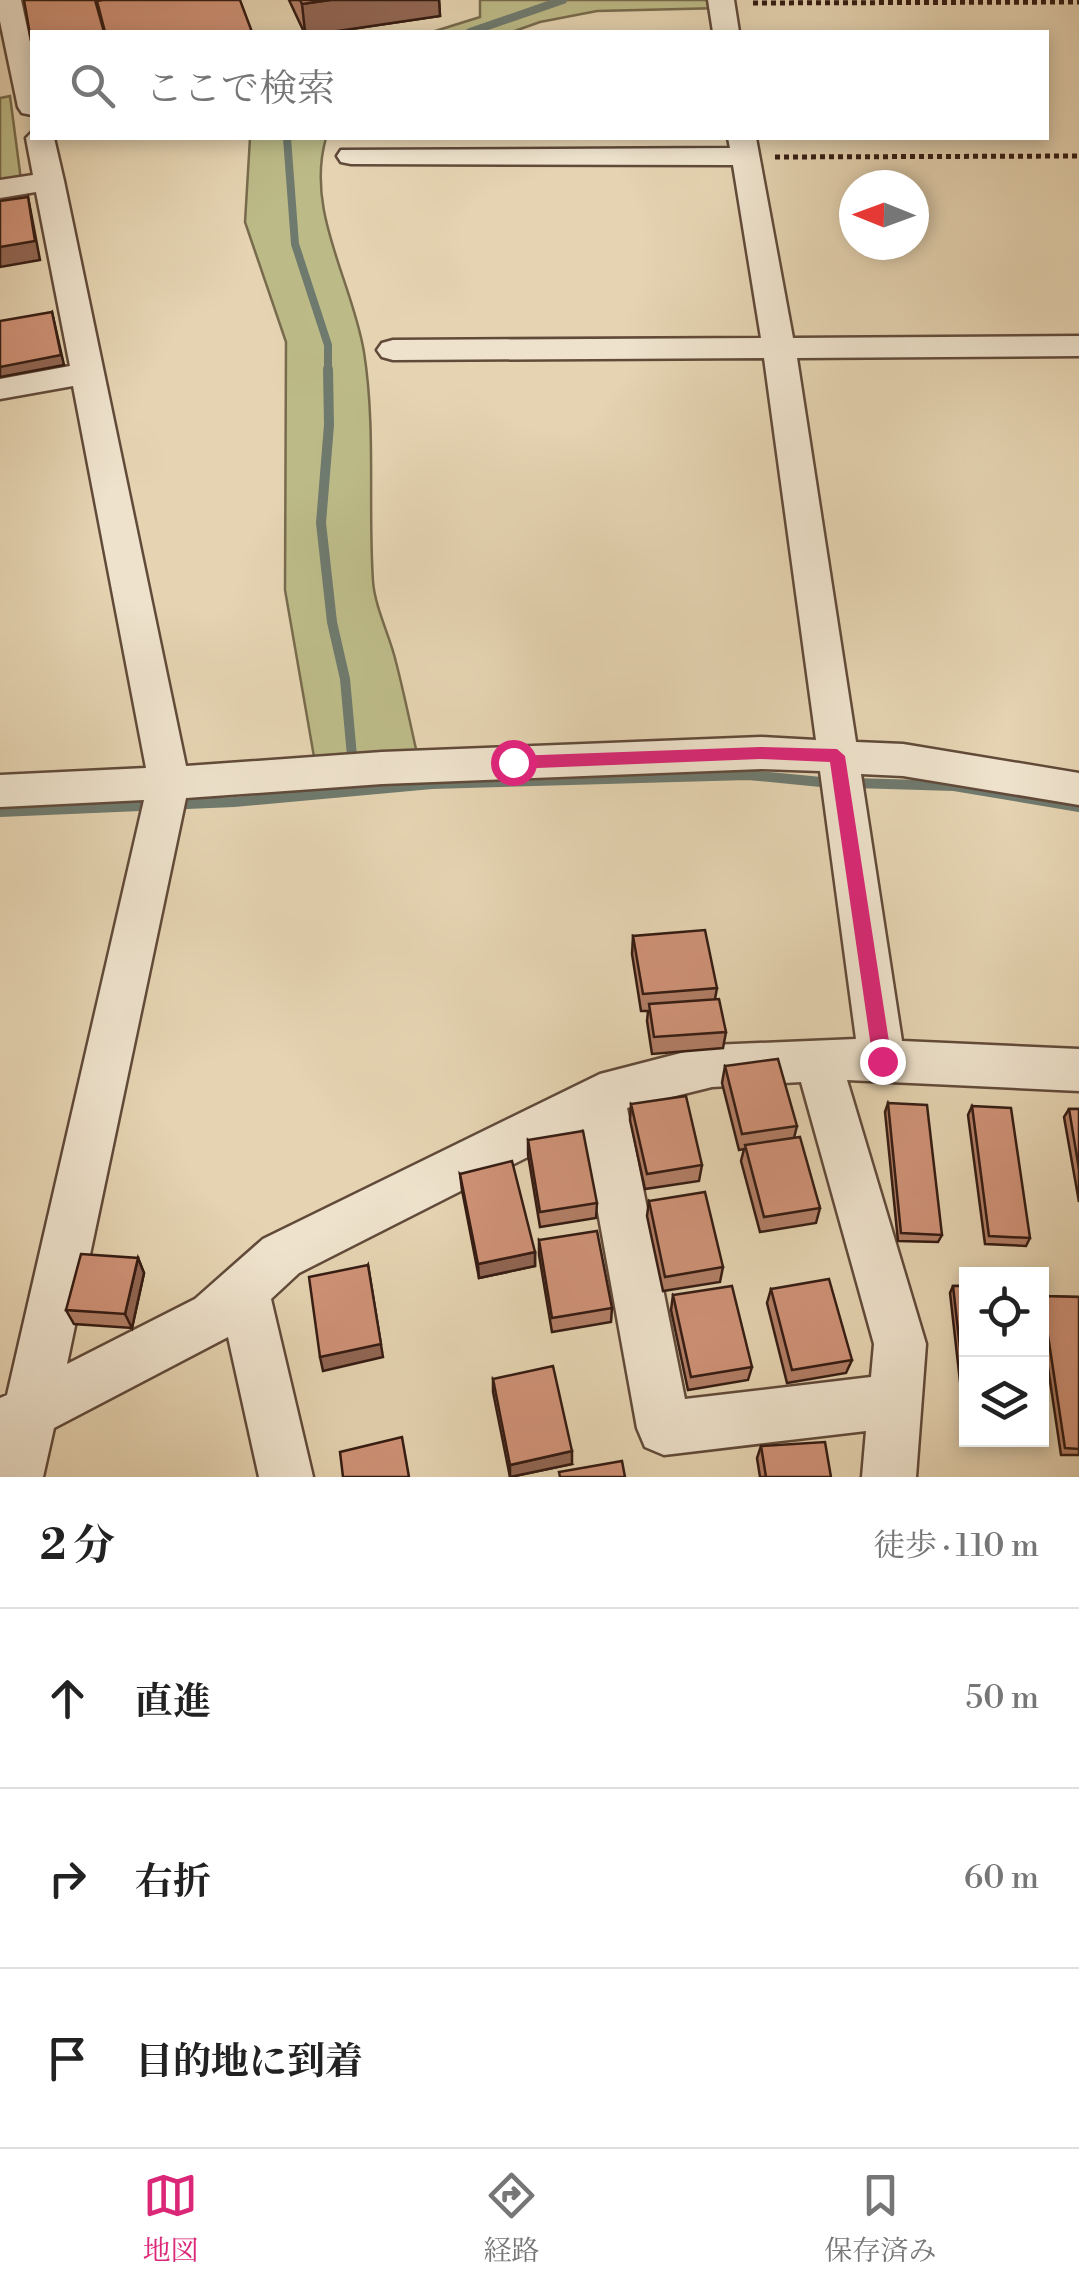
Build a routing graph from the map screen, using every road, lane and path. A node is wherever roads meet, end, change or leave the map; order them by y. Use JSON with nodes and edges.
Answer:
{"nodes":[{"id":1,"x":8,"y":0,"type":"edge"},
{"id":2,"x":721,"y":2,"type":"edge"},
{"id":3,"x":1079,"y":2,"type":"edge"},
{"id":4,"x":726,"y":30,"type":"edge"},
{"id":5,"x":30,"y":98,"type":"edge"},
{"id":6,"x":40,"y":140,"type":"edge"},
{"id":7,"x":744,"y":147,"type":"edge"},
{"id":8,"x":350,"y":156,"type":"dead end"},
{"id":9,"x":1079,"y":156,"type":"edge"},
{"id":10,"x":50,"y":181,"type":"junction"},
{"id":11,"x":0,"y":189,"type":"edge"},
{"id":12,"x":1079,"y":346,"type":"edge"},
{"id":13,"x":779,"y":347,"type":"junction"},
{"id":14,"x":393,"y":350,"type":"dead end"},
{"id":15,"x":87,"y":373,"type":"junction"},
{"id":16,"x":0,"y":389,"type":"edge"},
{"id":17,"x":837,"y":756,"type":"junction"},
{"id":18,"x":169,"y":780,"type":"junction"},
{"id":19,"x":1079,"y":789,"type":"edge"},
{"id":20,"x":0,"y":791,"type":"edge"},
{"id":21,"x":818,"y":1060,"type":"junction"},
{"id":22,"x":882,"y":1061,"type":"junction"},
{"id":23,"x":1079,"y":1070,"type":"edge"},
{"id":24,"x":601,"y":1097,"type":"junction"},
{"id":25,"x":244,"y":1292,"type":"junction"},
{"id":26,"x":896,"y":1400,"type":"junction"},
{"id":27,"x":15,"y":1420,"type":"edge"},
{"id":28,"x":16,"y":1477,"type":"edge"},
{"id":29,"x":286,"y":1477,"type":"edge"},
{"id":30,"x":890,"y":1477,"type":"edge"}],
"edges":[{"from":1,"to":5,"type":"street"},
{"from":2,"to":3,"type":"path"},
{"from":2,"to":4,"type":"street"},
{"from":6,"to":10,"type":"street"},
{"from":7,"to":8,"type":"street"},
{"from":7,"to":9,"type":"path"},
{"from":7,"to":13,"type":"street"},
{"from":10,"to":11,"type":"street"},
{"from":10,"to":15,"type":"street"},
{"from":12,"to":13,"type":"street"},
{"from":13,"to":14,"type":"street"},
{"from":13,"to":17,"type":"street"},
{"from":15,"to":16,"type":"street"},
{"from":15,"to":18,"type":"street"},
{"from":17,"to":18,"type":"street"},
{"from":17,"to":19,"type":"street"},
{"from":17,"to":22,"type":"street"},
{"from":18,"to":20,"type":"street"},
{"from":18,"to":27,"type":"street"},
{"from":21,"to":22,"type":"street"},
{"from":21,"to":24,"type":"street"},
{"from":21,"to":26,"type":"street"},
{"from":22,"to":23,"type":"street"},
{"from":24,"to":25,"type":"street"},
{"from":24,"to":26,"type":"street"},
{"from":25,"to":27,"type":"street"},
{"from":25,"to":29,"type":"street"},
{"from":26,"to":30,"type":"street"},
{"from":27,"to":28,"type":"street"}]}
